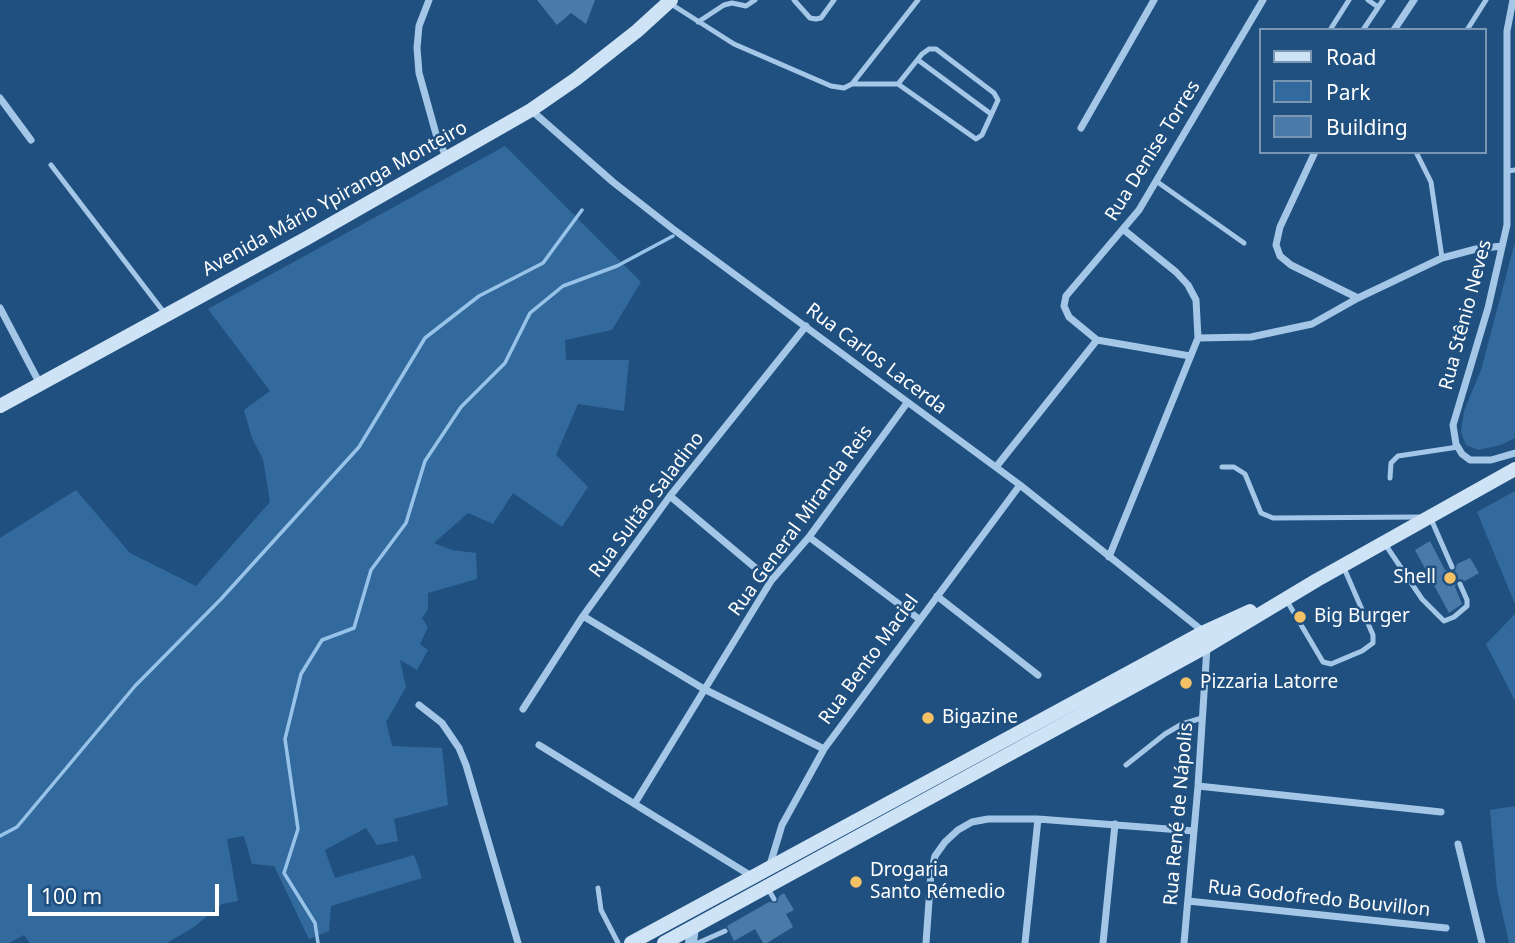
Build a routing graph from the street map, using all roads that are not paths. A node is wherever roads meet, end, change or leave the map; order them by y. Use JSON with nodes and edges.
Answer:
{"nodes":[{"id":1,"x":429,"y":0,"type":"edge"},
{"id":2,"x":755,"y":0,"type":"edge"},
{"id":3,"x":794,"y":0,"type":"edge"},
{"id":4,"x":834,"y":0,"type":"edge"},
{"id":5,"x":918,"y":0,"type":"edge"},
{"id":6,"x":1154,"y":0,"type":"edge"},
{"id":7,"x":1263,"y":0,"type":"edge"},
{"id":8,"x":1349,"y":0,"type":"edge"},
{"id":9,"x":1368,"y":0,"type":"edge"},
{"id":10,"x":1383,"y":0,"type":"edge"},
{"id":11,"x":1414,"y":0,"type":"edge"},
{"id":12,"x":1513,"y":0,"type":"edge"},
{"id":13,"x":670,"y":1,"type":"edge"},
{"id":14,"x":1484,"y":1,"type":"edge"},
{"id":15,"x":1378,"y":7,"type":"junction"},
{"id":16,"x":698,"y":22,"type":"junction"},
{"id":17,"x":1331,"y":28,"type":"edge"},
{"id":18,"x":1364,"y":28,"type":"edge"},
{"id":19,"x":1395,"y":28,"type":"edge"},
{"id":20,"x":1468,"y":28,"type":"edge"},
{"id":21,"x":918,"y":60,"type":"junction"},
{"id":22,"x":852,"y":84,"type":"junction"},
{"id":23,"x":898,"y":84,"type":"junction"},
{"id":24,"x":0,"y":98,"type":"edge"},
{"id":25,"x":531,"y":110,"type":"junction"},
{"id":26,"x":991,"y":114,"type":"junction"},
{"id":27,"x":1081,"y":128,"type":"dead end"},
{"id":28,"x":31,"y":140,"type":"dead end"},
{"id":29,"x":1314,"y":154,"type":"edge"},
{"id":30,"x":1417,"y":154,"type":"edge"},
{"id":31,"x":447,"y":160,"type":"junction"},
{"id":32,"x":51,"y":165,"type":"dead end"},
{"id":33,"x":1511,"y":171,"type":"edge"},
{"id":34,"x":1156,"y":181,"type":"junction"},
{"id":35,"x":1511,"y":198,"type":"edge"},
{"id":36,"x":1124,"y":230,"type":"junction"},
{"id":37,"x":1244,"y":243,"type":"dead end"},
{"id":38,"x":1502,"y":246,"type":"junction"},
{"id":39,"x":1442,"y":258,"type":"junction"},
{"id":40,"x":1358,"y":298,"type":"junction"},
{"id":41,"x":0,"y":308,"type":"edge"},
{"id":42,"x":166,"y":315,"type":"junction"},
{"id":43,"x":806,"y":326,"type":"junction"},
{"id":44,"x":1198,"y":338,"type":"junction"},
{"id":45,"x":1097,"y":340,"type":"junction"},
{"id":46,"x":1191,"y":356,"type":"junction"},
{"id":47,"x":40,"y":384,"type":"junction"},
{"id":48,"x":907,"y":403,"type":"junction"},
{"id":49,"x":0,"y":406,"type":"edge"},
{"id":50,"x":1458,"y":447,"type":"junction"},
{"id":51,"x":1515,"y":453,"type":"edge"},
{"id":52,"x":996,"y":467,"type":"junction"},
{"id":53,"x":1222,"y":467,"type":"dead end"},
{"id":54,"x":1515,"y":469,"type":"edge"},
{"id":55,"x":1390,"y":478,"type":"dead end"},
{"id":56,"x":1020,"y":485,"type":"junction"},
{"id":57,"x":670,"y":496,"type":"junction"},
{"id":58,"x":1430,"y":517,"type":"junction"},
{"id":59,"x":809,"y":537,"type":"junction"},
{"id":60,"x":1385,"y":544,"type":"junction"},
{"id":61,"x":1110,"y":557,"type":"junction"},
{"id":62,"x":1343,"y":565,"type":"junction"},
{"id":63,"x":1452,"y":567,"type":"dead end"},
{"id":64,"x":1317,"y":580,"type":"junction"},
{"id":65,"x":771,"y":581,"type":"junction"},
{"id":66,"x":1460,"y":584,"type":"dead end"},
{"id":67,"x":937,"y":596,"type":"junction"},
{"id":68,"x":1286,"y":599,"type":"junction"},
{"id":69,"x":583,"y":616,"type":"junction"},
{"id":70,"x":919,"y":619,"type":"junction"},
{"id":71,"x":1206,"y":639,"type":"junction"},
{"id":72,"x":1038,"y":675,"type":"dead end"},
{"id":73,"x":704,"y":689,"type":"junction"},
{"id":74,"x":419,"y":705,"type":"dead end"},
{"id":75,"x":523,"y":709,"type":"dead end"},
{"id":76,"x":1202,"y":719,"type":"junction"},
{"id":77,"x":539,"y":744,"type":"dead end"},
{"id":78,"x":824,"y":749,"type":"junction"},
{"id":79,"x":1126,"y":765,"type":"dead end"},
{"id":80,"x":959,"y":774,"type":"junction"},
{"id":81,"x":1198,"y":786,"type":"junction"},
{"id":82,"x":635,"y":803,"type":"junction"},
{"id":83,"x":1441,"y":812,"type":"dead end"},
{"id":84,"x":1038,"y":819,"type":"junction"},
{"id":85,"x":1115,"y":824,"type":"junction"},
{"id":86,"x":1194,"y":831,"type":"junction"},
{"id":87,"x":1458,"y":844,"type":"dead end"},
{"id":88,"x":769,"y":868,"type":"junction"},
{"id":89,"x":753,"y":877,"type":"junction"},
{"id":90,"x":598,"y":888,"type":"dead end"},
{"id":91,"x":1188,"y":901,"type":"junction"},
{"id":92,"x":708,"y":919,"type":"junction"},
{"id":93,"x":693,"y":927,"type":"junction"},
{"id":94,"x":1446,"y":928,"type":"dead end"},
{"id":95,"x":669,"y":942,"type":"edge"},
{"id":96,"x":518,"y":943,"type":"edge"},
{"id":97,"x":618,"y":943,"type":"edge"},
{"id":98,"x":631,"y":943,"type":"edge"},
{"id":99,"x":691,"y":943,"type":"edge"},
{"id":100,"x":698,"y":943,"type":"edge"},
{"id":101,"x":926,"y":943,"type":"edge"},
{"id":102,"x":1026,"y":943,"type":"edge"},
{"id":103,"x":1103,"y":943,"type":"edge"},
{"id":104,"x":1184,"y":943,"type":"edge"},
{"id":105,"x":1482,"y":943,"type":"edge"}],
"edges":[{"from":1,"to":31,"type":"street"},
{"from":2,"to":16,"type":"lane"},
{"from":3,"to":4,"type":"lane"},
{"from":5,"to":22,"type":"lane"},
{"from":6,"to":27,"type":"street"},
{"from":7,"to":34,"type":"street","name":"Rua Denise Torres"},
{"from":8,"to":17,"type":"lane"},
{"from":9,"to":15,"type":"lane"},
{"from":10,"to":15,"type":"lane"},
{"from":11,"to":19,"type":"street"},
{"from":12,"to":33,"type":"street","name":"Rua Stênio Neves"},
{"from":13,"to":16,"type":"lane"},
{"from":13,"to":25,"type":"main road","name":"Avenida Mário Ypiranga Monteiro"},
{"from":14,"to":20,"type":"lane"},
{"from":15,"to":18,"type":"lane"},
{"from":16,"to":22,"type":"lane"},
{"from":21,"to":23,"type":"lane"},
{"from":21,"to":26,"type":"lane"},
{"from":21,"to":26,"type":"lane"},
{"from":22,"to":23,"type":"lane"},
{"from":23,"to":26,"type":"lane"},
{"from":24,"to":28,"type":"street"},
{"from":25,"to":31,"type":"main road","name":"Avenida Mário Ypiranga Monteiro"},
{"from":25,"to":43,"type":"street","name":"Rua Carlos Lacerda"},
{"from":29,"to":40,"type":"street"},
{"from":30,"to":39,"type":"lane"},
{"from":31,"to":42,"type":"main road","name":"Avenida Mário Ypiranga Monteiro"},
{"from":32,"to":42,"type":"lane"},
{"from":33,"to":35,"type":"street","name":"Rua Stênio Neves"},
{"from":34,"to":36,"type":"street","name":"Rua Denise Torres"},
{"from":34,"to":37,"type":"lane"},
{"from":35,"to":38,"type":"street","name":"Rua Stênio Neves"},
{"from":36,"to":44,"type":"street"},
{"from":36,"to":45,"type":"street","name":"Rua Denise Torres"},
{"from":38,"to":39,"type":"street"},
{"from":38,"to":50,"type":"street","name":"Rua Stênio Neves"},
{"from":39,"to":40,"type":"street"},
{"from":40,"to":44,"type":"street"},
{"from":41,"to":47,"type":"street"},
{"from":42,"to":47,"type":"main road","name":"Avenida Mário Ypiranga Monteiro"},
{"from":43,"to":48,"type":"street","name":"Rua Carlos Lacerda"},
{"from":43,"to":57,"type":"street","name":"Rua Sultão Saladino"},
{"from":44,"to":46,"type":"street"},
{"from":45,"to":46,"type":"street"},
{"from":45,"to":52,"type":"street"},
{"from":46,"to":61,"type":"street"},
{"from":47,"to":49,"type":"main road","name":"Avenida Mário Ypiranga Monteiro"},
{"from":48,"to":52,"type":"street","name":"Rua Carlos Lacerda"},
{"from":48,"to":59,"type":"street","name":"Rua General Miranda Reis"},
{"from":50,"to":51,"type":"street"},
{"from":50,"to":55,"type":"lane"},
{"from":52,"to":56,"type":"street","name":"Rua Carlos Lacerda"},
{"from":53,"to":58,"type":"lane"},
{"from":54,"to":58,"type":"main road"},
{"from":56,"to":61,"type":"street","name":"Rua Carlos Lacerda"},
{"from":56,"to":67,"type":"street","name":"Rua Bento Maciel"},
{"from":57,"to":65,"type":"street"},
{"from":57,"to":69,"type":"street","name":"Rua Sultão Saladino"},
{"from":58,"to":60,"type":"main road"},
{"from":58,"to":63,"type":"lane"},
{"from":59,"to":65,"type":"street","name":"Rua General Miranda Reis"},
{"from":59,"to":70,"type":"street"},
{"from":60,"to":62,"type":"main road"},
{"from":60,"to":66,"type":"lane"},
{"from":61,"to":71,"type":"street","name":"Rua Carlos Lacerda"},
{"from":62,"to":64,"type":"main road"},
{"from":62,"to":68,"type":"lane"},
{"from":64,"to":68,"type":"main road"},
{"from":64,"to":71,"type":"main road"},
{"from":65,"to":73,"type":"street","name":"Rua General Miranda Reis"},
{"from":67,"to":70,"type":"street","name":"Rua Bento Maciel"},
{"from":67,"to":72,"type":"street"},
{"from":68,"to":71,"type":"main road"},
{"from":69,"to":73,"type":"street"},
{"from":69,"to":75,"type":"street","name":"Rua Sultão Saladino"},
{"from":70,"to":78,"type":"street","name":"Rua Bento Maciel"},
{"from":71,"to":76,"type":"street","name":"Rua René de Nápolis"},
{"from":71,"to":80,"type":"main road"},
{"from":73,"to":78,"type":"street"},
{"from":73,"to":82,"type":"street","name":"Rua General Miranda Reis"},
{"from":74,"to":96,"type":"street"},
{"from":76,"to":79,"type":"lane"},
{"from":76,"to":81,"type":"street","name":"Rua René de Nápolis"},
{"from":77,"to":82,"type":"street"},
{"from":78,"to":88,"type":"street","name":"Rua Bento Maciel"},
{"from":80,"to":88,"type":"main road"},
{"from":80,"to":92,"type":"main road"},
{"from":81,"to":83,"type":"street"},
{"from":81,"to":86,"type":"street","name":"Rua René de Nápolis"},
{"from":82,"to":89,"type":"street"},
{"from":84,"to":85,"type":"street"},
{"from":84,"to":101,"type":"street"},
{"from":84,"to":102,"type":"street"},
{"from":85,"to":86,"type":"street"},
{"from":85,"to":103,"type":"street"},
{"from":86,"to":91,"type":"street","name":"Rua René de Nápolis"},
{"from":87,"to":105,"type":"street"},
{"from":88,"to":89,"type":"main road"},
{"from":89,"to":98,"type":"main road"},
{"from":90,"to":97,"type":"lane"},
{"from":91,"to":94,"type":"street","name":"Rua Godofredo Bouvillon"},
{"from":91,"to":104,"type":"street","name":"Rua René de Nápolis"},
{"from":92,"to":93,"type":"main road"},
{"from":92,"to":100,"type":"lane"},
{"from":93,"to":95,"type":"main road"},
{"from":93,"to":99,"type":"street"}]}
